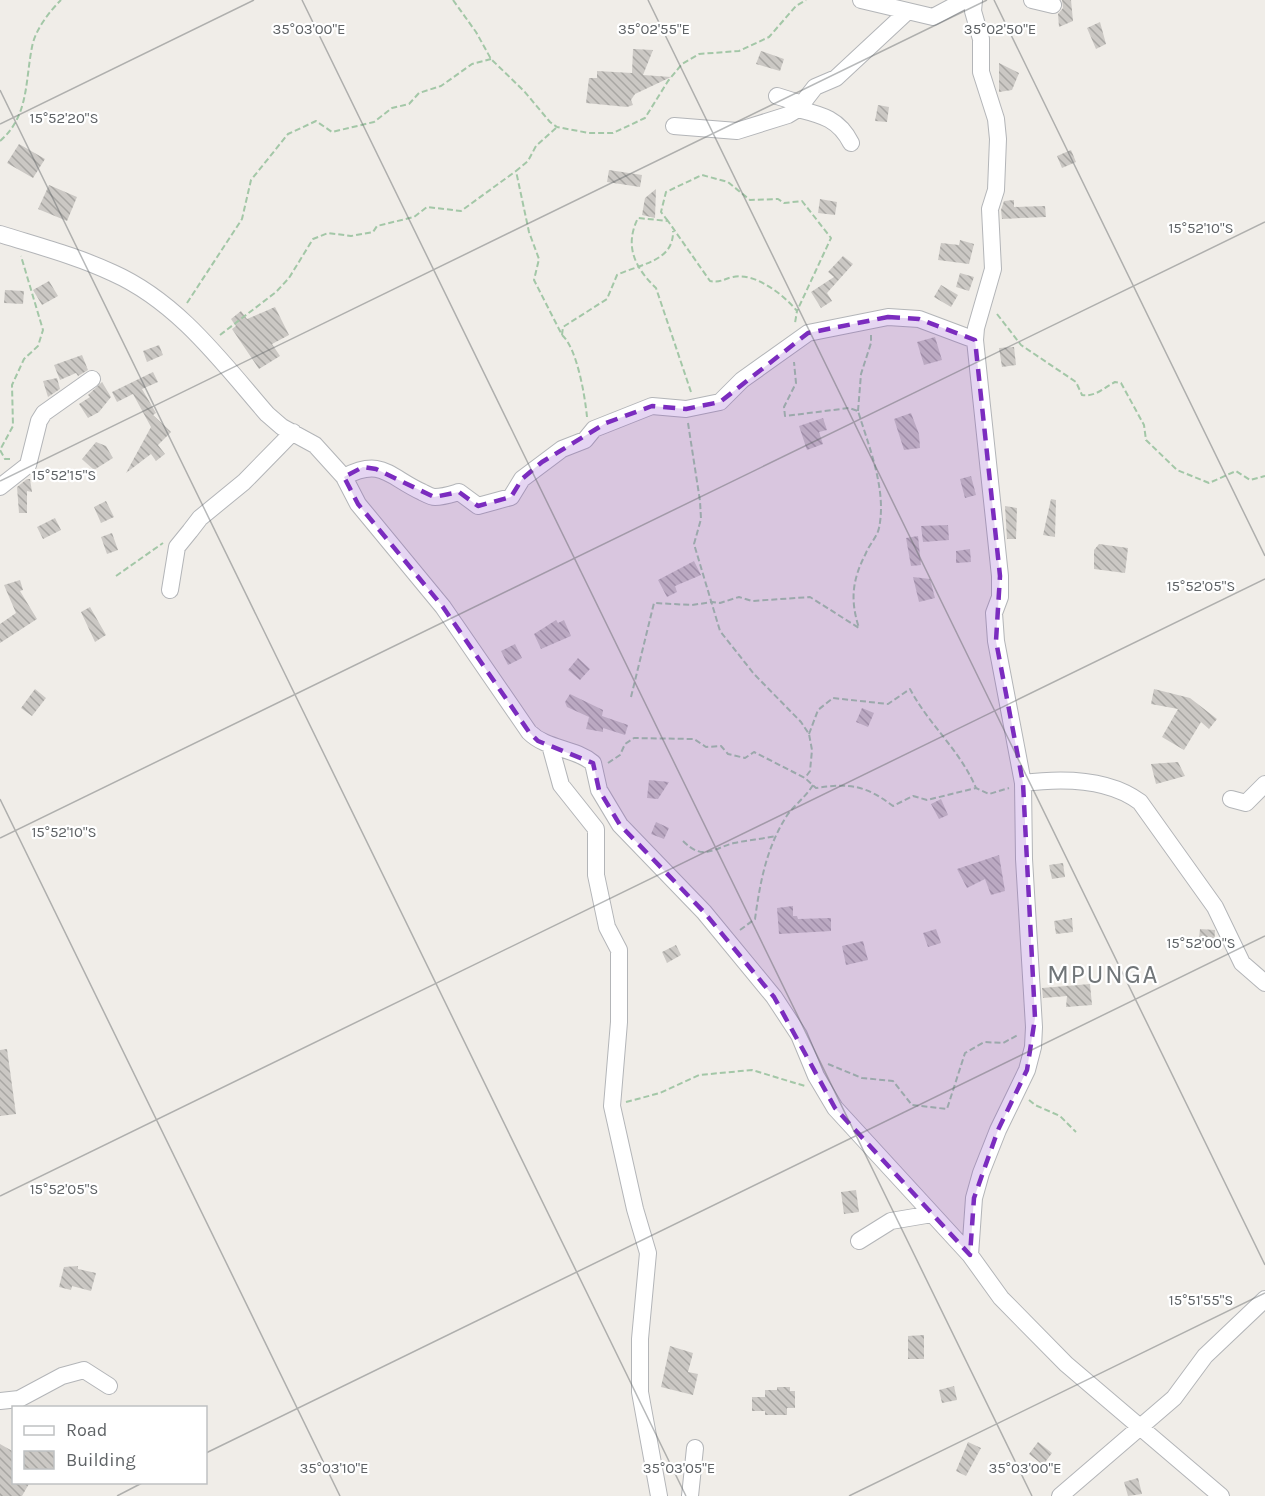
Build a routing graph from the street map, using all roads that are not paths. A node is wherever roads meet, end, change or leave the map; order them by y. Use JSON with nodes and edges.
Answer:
{"nodes":[{"id":1,"x":861,"y":0,"type":"edge"},
{"id":2,"x":965,"y":0,"type":"edge"},
{"id":3,"x":974,"y":0,"type":"edge"},
{"id":4,"x":1032,"y":0,"type":"edge"},
{"id":5,"x":1053,"y":5,"type":"dead end"},
{"id":6,"x":908,"y":11,"type":"junction"},
{"id":7,"x":777,"y":96,"type":"dead end"},
{"id":8,"x":798,"y":109,"type":"junction"},
{"id":9,"x":674,"y":126,"type":"dead end"},
{"id":10,"x":851,"y":142,"type":"dead end"},
{"id":11,"x":6,"y":236,"type":"edge"},
{"id":12,"x":975,"y":340,"type":"junction"},
{"id":13,"x":92,"y":380,"type":"dead end"},
{"id":14,"x":293,"y":432,"type":"junction"},
{"id":15,"x":344,"y":477,"type":"junction"},
{"id":16,"x":0,"y":488,"type":"edge"},
{"id":17,"x":170,"y":591,"type":"dead end"},
{"id":18,"x":550,"y":746,"type":"junction"},
{"id":19,"x":1023,"y":783,"type":"junction"},
{"id":20,"x":1265,"y":784,"type":"edge"},
{"id":21,"x":1231,"y":799,"type":"dead end"},
{"id":22,"x":1265,"y":983,"type":"edge"},
{"id":23,"x":932,"y":1214,"type":"junction"},
{"id":24,"x":859,"y":1241,"type":"dead end"},
{"id":25,"x":970,"y":1255,"type":"junction"},
{"id":26,"x":1265,"y":1299,"type":"edge"},
{"id":27,"x":109,"y":1386,"type":"dead end"},
{"id":28,"x":0,"y":1401,"type":"edge"},
{"id":29,"x":1140,"y":1428,"type":"junction"},
{"id":30,"x":695,"y":1448,"type":"dead end"},
{"id":31,"x":659,"y":1496,"type":"edge"},
{"id":32,"x":690,"y":1496,"type":"edge"},
{"id":33,"x":1060,"y":1496,"type":"edge"},
{"id":34,"x":1221,"y":1496,"type":"edge"}],
"edges":[{"from":1,"to":6,"type":"street"},
{"from":2,"to":6,"type":"street"},
{"from":3,"to":12,"type":"street"},
{"from":4,"to":5,"type":"street"},
{"from":6,"to":8,"type":"street"},
{"from":7,"to":8,"type":"street"},
{"from":8,"to":9,"type":"street"},
{"from":8,"to":10,"type":"street"},
{"from":11,"to":14,"type":"street"},
{"from":12,"to":15,"type":"street"},
{"from":12,"to":19,"type":"street"},
{"from":13,"to":16,"type":"street"},
{"from":14,"to":15,"type":"street"},
{"from":14,"to":17,"type":"street"},
{"from":15,"to":18,"type":"street"},
{"from":18,"to":23,"type":"street"},
{"from":18,"to":31,"type":"street"},
{"from":19,"to":22,"type":"street"},
{"from":19,"to":25,"type":"street"},
{"from":20,"to":21,"type":"street"},
{"from":23,"to":24,"type":"street"},
{"from":23,"to":25,"type":"street"},
{"from":25,"to":29,"type":"street"},
{"from":26,"to":29,"type":"street"},
{"from":27,"to":28,"type":"street"},
{"from":29,"to":33,"type":"street"},
{"from":29,"to":34,"type":"street"},
{"from":30,"to":32,"type":"street"}]}
